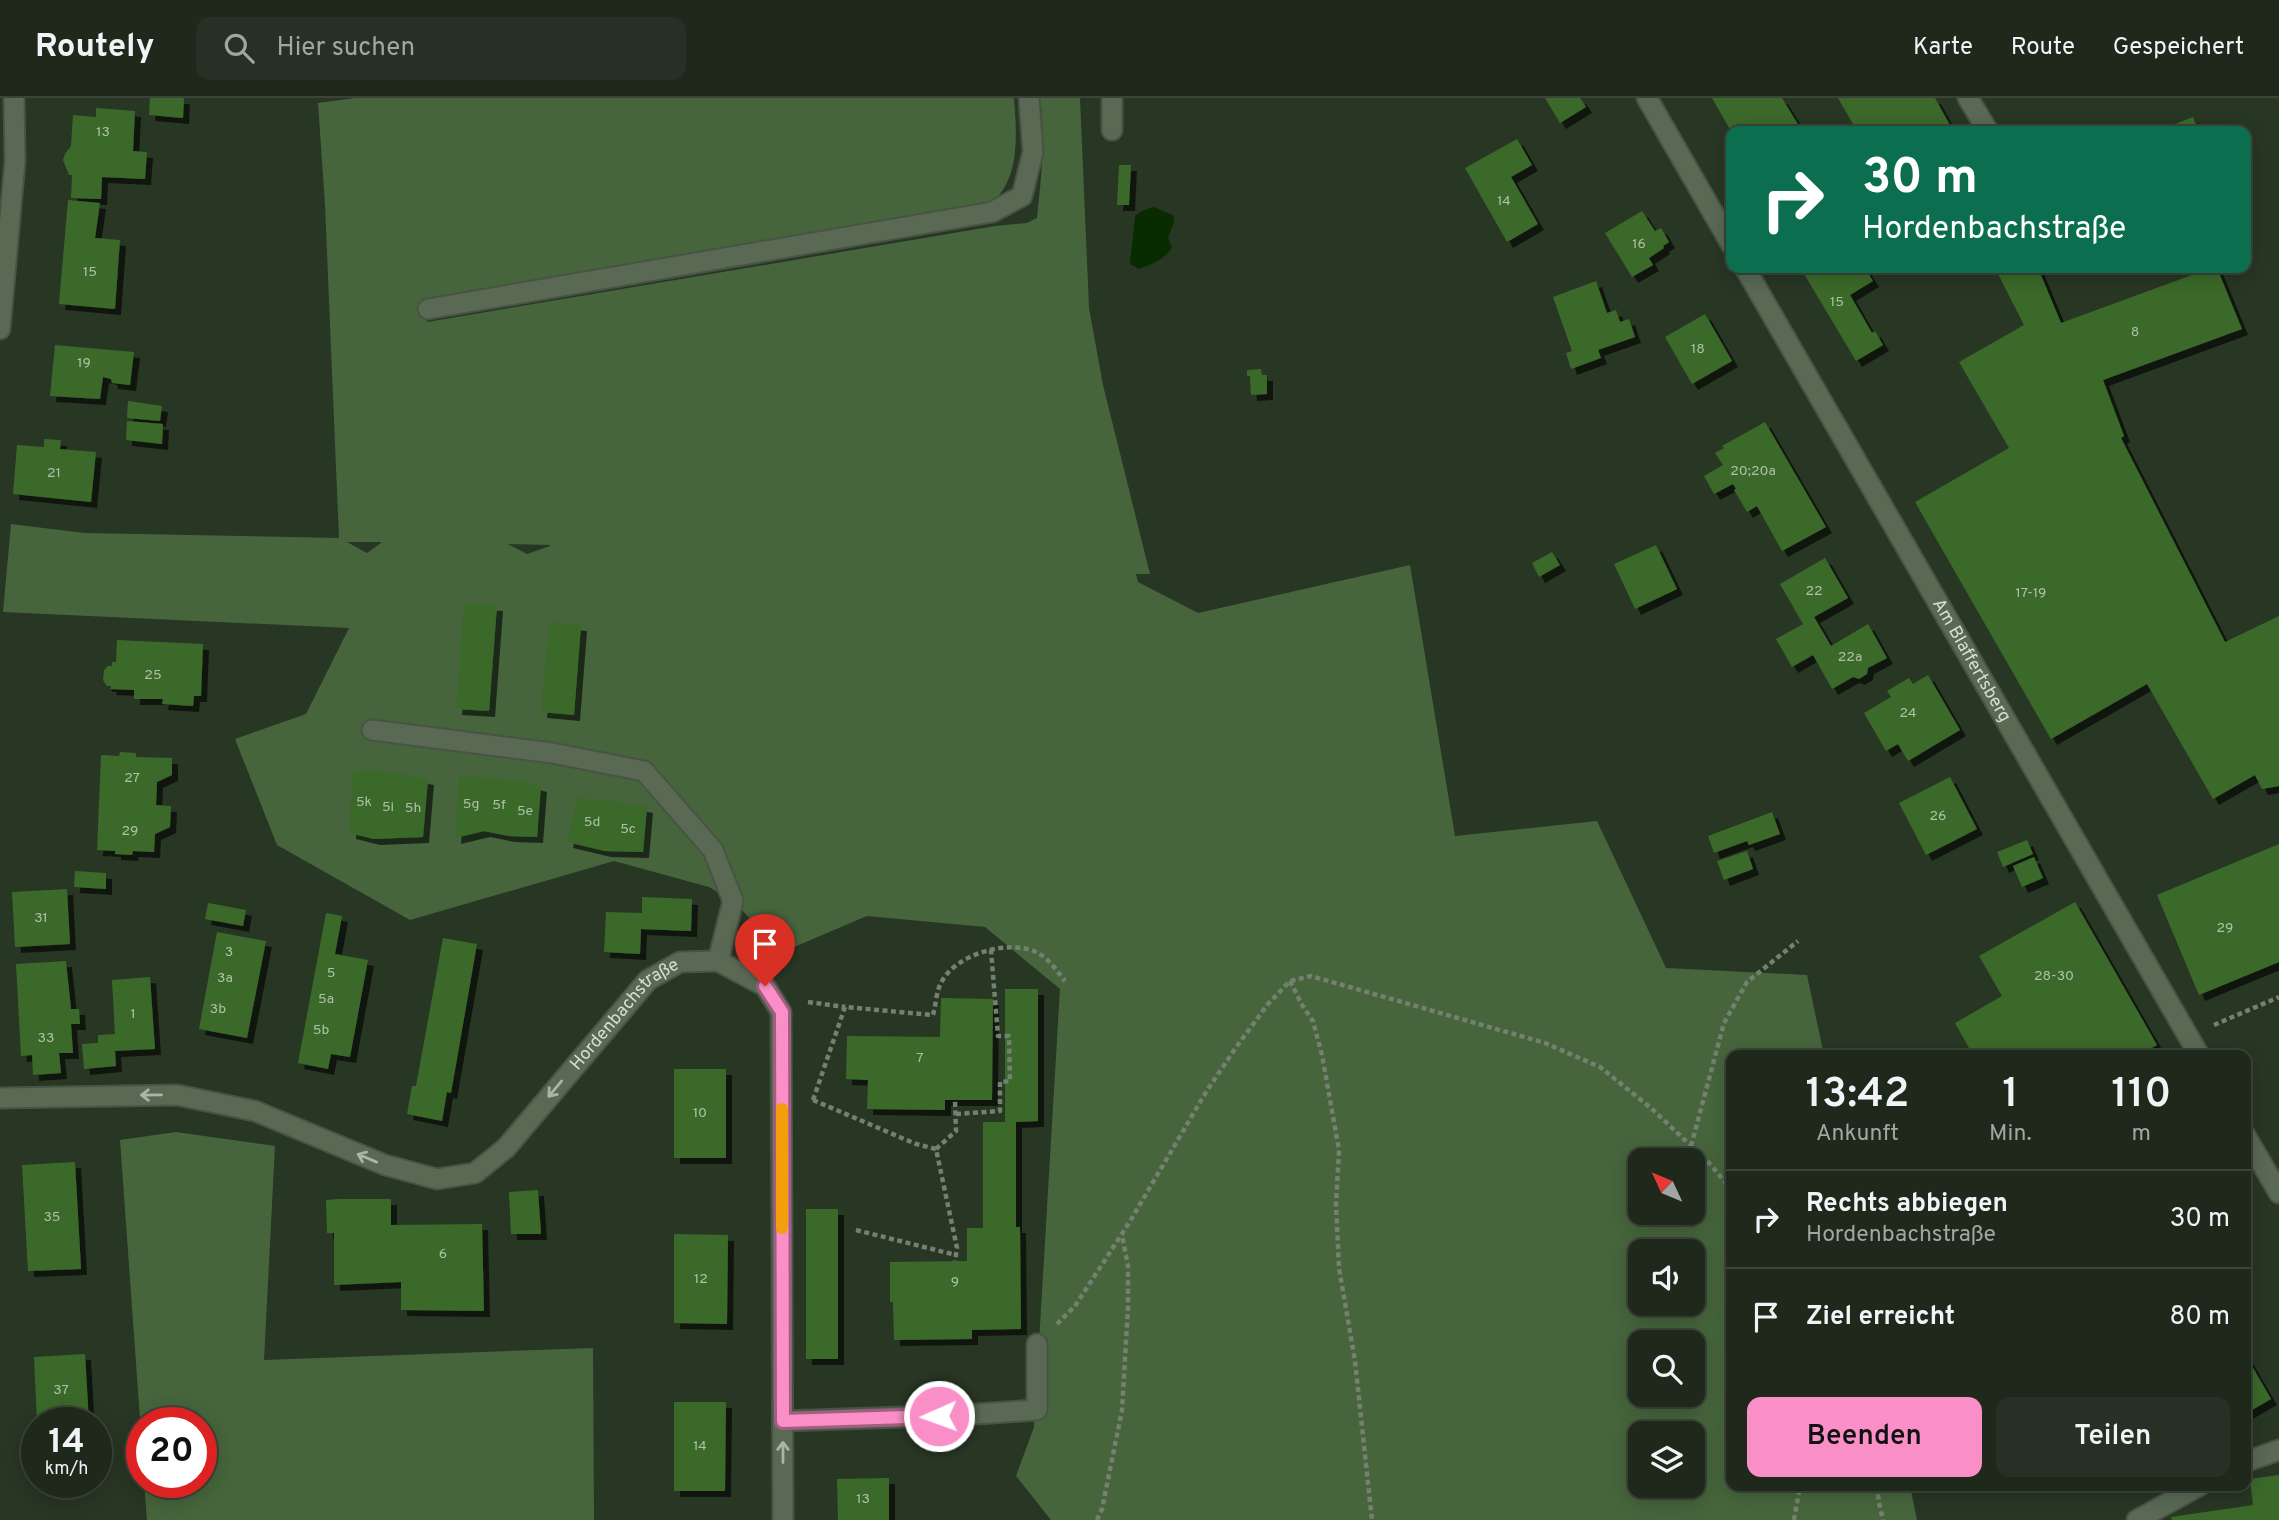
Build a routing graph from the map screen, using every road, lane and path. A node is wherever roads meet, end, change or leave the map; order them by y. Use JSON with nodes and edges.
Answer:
{"nodes":[{"id":1,"x":14,"y":98,"type":"edge"},
{"id":2,"x":1029,"y":98,"type":"edge"},
{"id":3,"x":1112,"y":98,"type":"edge"},
{"id":4,"x":1647,"y":98,"type":"edge"},
{"id":5,"x":1968,"y":98,"type":"edge"},
{"id":6,"x":1985,"y":126,"type":"edge"},
{"id":7,"x":1112,"y":130,"type":"dead end"},
{"id":8,"x":1726,"y":235,"type":"edge"},
{"id":9,"x":1748,"y":273,"type":"edge"},
{"id":10,"x":428,"y":309,"type":"dead end"},
{"id":11,"x":0,"y":329,"type":"edge"},
{"id":12,"x":372,"y":730,"type":"dead end"},
{"id":13,"x":1798,"y":941,"type":"dead end"},
{"id":14,"x":991,"y":950,"type":"junction"},
{"id":15,"x":718,"y":961,"type":"junction"},
{"id":16,"x":1065,"y":981,"type":"dead end"},
{"id":17,"x":1290,"y":981,"type":"junction"},
{"id":18,"x":2279,"y":997,"type":"edge"},
{"id":19,"x":797,"y":1001,"type":"dead end"},
{"id":20,"x":845,"y":1007,"type":"junction"},
{"id":21,"x":2188,"y":1036,"type":"junction"},
{"id":22,"x":2196,"y":1050,"type":"edge"},
{"id":23,"x":0,"y":1098,"type":"edge"},
{"id":24,"x":805,"y":1098,"type":"dead end"},
{"id":25,"x":813,"y":1100,"type":"junction"},
{"id":26,"x":955,"y":1100,"type":"dead end"},
{"id":27,"x":956,"y":1114,"type":"junction"},
{"id":28,"x":2251,"y":1145,"type":"edge"},
{"id":29,"x":1691,"y":1146,"type":"junction"},
{"id":30,"x":936,"y":1149,"type":"junction"},
{"id":31,"x":1726,"y":1183,"type":"edge"},
{"id":32,"x":2279,"y":1193,"type":"edge"},
{"id":33,"x":856,"y":1230,"type":"dead end"},
{"id":34,"x":1122,"y":1234,"type":"junction"},
{"id":35,"x":956,"y":1255,"type":"junction"},
{"id":36,"x":955,"y":1261,"type":"dead end"},
{"id":37,"x":1037,"y":1344,"type":"joint"},
{"id":38,"x":783,"y":1421,"type":"junction"},
{"id":39,"x":2279,"y":1450,"type":"edge"},
{"id":40,"x":2251,"y":1460,"type":"edge"},
{"id":41,"x":1799,"y":1491,"type":"edge"},
{"id":42,"x":1878,"y":1491,"type":"edge"},
{"id":43,"x":2190,"y":1491,"type":"edge"},
{"id":44,"x":783,"y":1520,"type":"edge"},
{"id":45,"x":1097,"y":1520,"type":"edge"},
{"id":46,"x":1372,"y":1520,"type":"edge"},
{"id":47,"x":1794,"y":1520,"type":"edge"},
{"id":48,"x":1883,"y":1520,"type":"edge"},
{"id":49,"x":2137,"y":1520,"type":"edge"}],
"edges":[{"from":1,"to":11,"type":"street"},
{"from":2,"to":10,"type":"street"},
{"from":3,"to":7,"type":"street"},
{"from":4,"to":8,"type":"street"},
{"from":5,"to":6,"type":"street"},
{"from":9,"to":21,"type":"street","name":"Am Blaffertsberg"},
{"from":12,"to":15,"type":"street"},
{"from":13,"to":29,"type":"path"},
{"from":14,"to":16,"type":"path"},
{"from":14,"to":20,"type":"path"},
{"from":14,"to":27,"type":"path"},
{"from":15,"to":23,"type":"street","name":"Hordenbachstraße","one_way":true},
{"from":15,"to":38,"type":"street","name":"Hordenbachstraße"},
{"from":17,"to":29,"type":"path"},
{"from":17,"to":34,"type":"path"},
{"from":17,"to":46,"type":"path"},
{"from":18,"to":21,"type":"path"},
{"from":19,"to":20,"type":"path"},
{"from":20,"to":25,"type":"path"},
{"from":21,"to":22,"type":"street","name":"Am Blaffertsberg"},
{"from":24,"to":25,"type":"path"},
{"from":25,"to":30,"type":"path"},
{"from":26,"to":27,"type":"path"},
{"from":27,"to":30,"type":"path"},
{"from":28,"to":32,"type":"street"},
{"from":29,"to":31,"type":"path"},
{"from":30,"to":35,"type":"path"},
{"from":33,"to":35,"type":"path"},
{"from":34,"to":37,"type":"path"},
{"from":34,"to":45,"type":"path"},
{"from":35,"to":36,"type":"path"},
{"from":37,"to":38,"type":"street"},
{"from":44,"to":38,"type":"street","name":"Hordenbachstraße","one_way":true},
{"from":39,"to":40,"type":"street"},
{"from":41,"to":47,"type":"path"},
{"from":42,"to":48,"type":"path"},
{"from":43,"to":49,"type":"street"}]}
